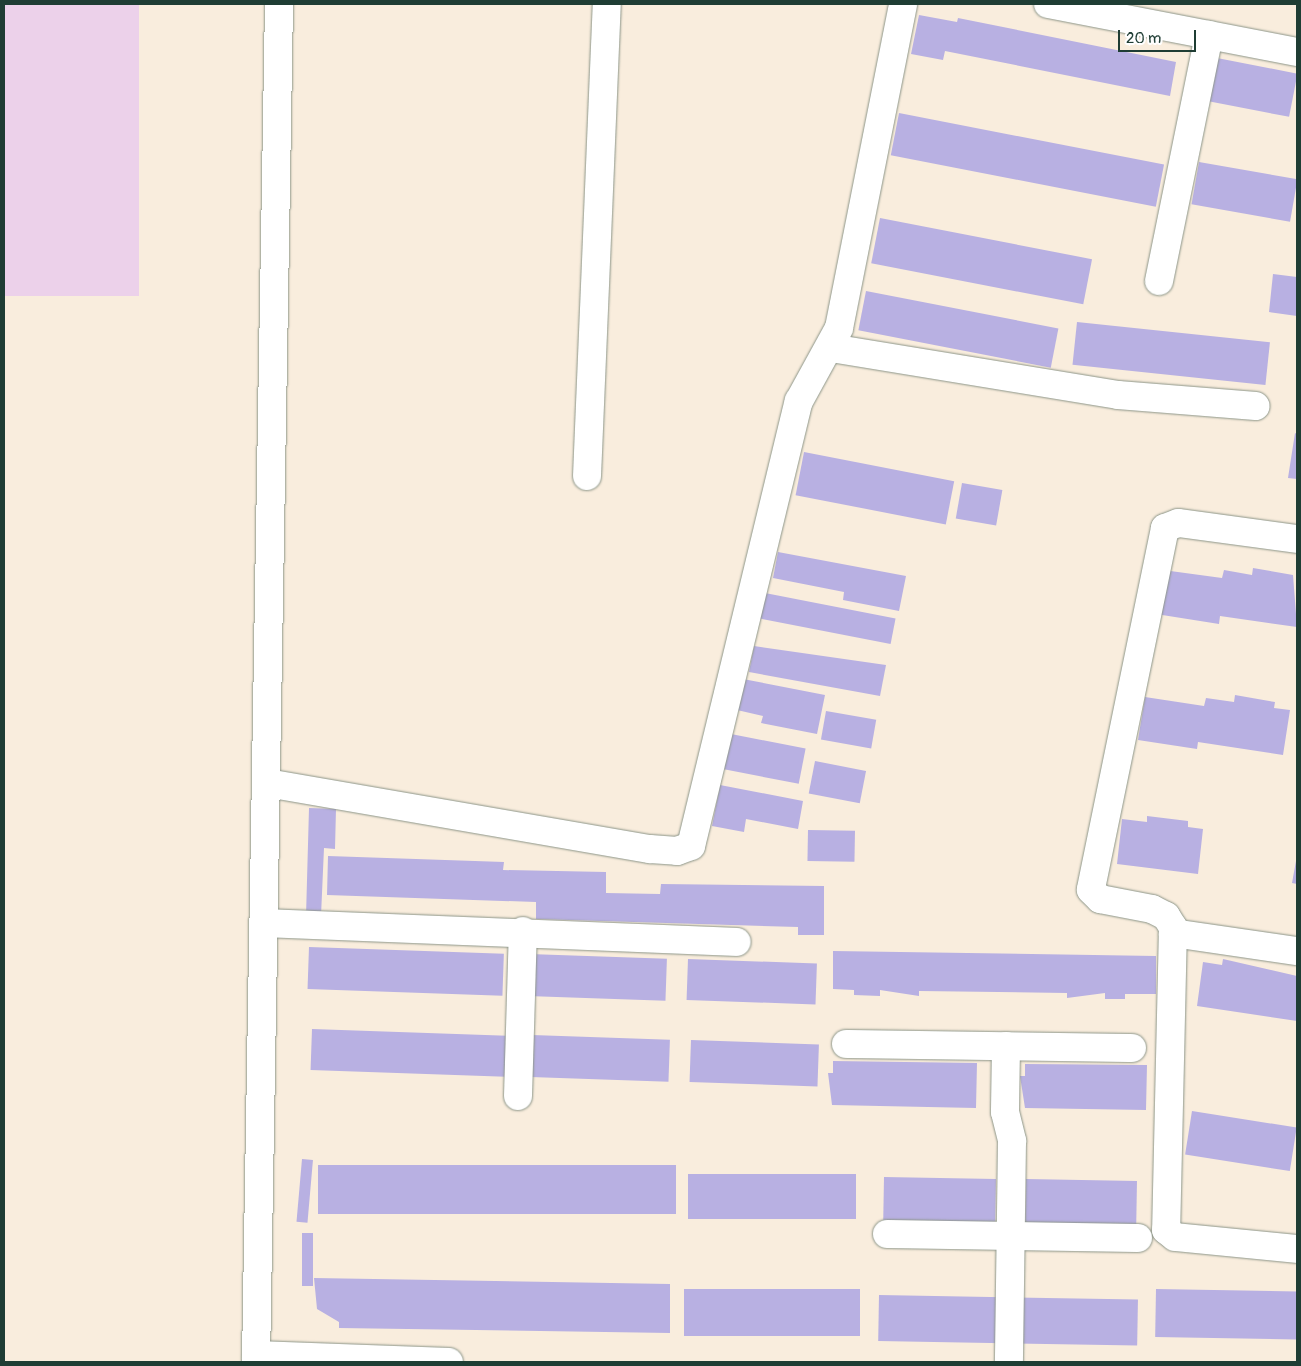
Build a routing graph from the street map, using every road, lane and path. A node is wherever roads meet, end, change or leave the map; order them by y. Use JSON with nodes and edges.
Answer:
{"nodes":[{"id":1,"x":279,"y":4,"type":"edge"},
{"id":2,"x":607,"y":4,"type":"edge"},
{"id":3,"x":902,"y":4,"type":"edge"},
{"id":4,"x":1048,"y":4,"type":"edge"},
{"id":5,"x":1209,"y":35,"type":"junction"},
{"id":6,"x":1297,"y":52,"type":"edge"},
{"id":7,"x":1159,"y":281,"type":"dead end"},
{"id":8,"x":831,"y":348,"type":"junction"},
{"id":9,"x":1256,"y":406,"type":"dead end"},
{"id":10,"x":587,"y":476,"type":"dead end"},
{"id":11,"x":1297,"y":538,"type":"edge"},
{"id":12,"x":267,"y":783,"type":"junction"},
{"id":13,"x":265,"y":923,"type":"junction"},
{"id":14,"x":523,"y":931,"type":"junction"},
{"id":15,"x":1173,"y":933,"type":"junction"},
{"id":16,"x":737,"y":942,"type":"dead end"},
{"id":17,"x":1297,"y":951,"type":"edge"},
{"id":18,"x":846,"y":1044,"type":"dead end"},
{"id":19,"x":1006,"y":1046,"type":"junction"},
{"id":20,"x":1132,"y":1048,"type":"dead end"},
{"id":21,"x":518,"y":1096,"type":"dead end"},
{"id":22,"x":887,"y":1234,"type":"dead end"},
{"id":23,"x":1011,"y":1237,"type":"junction"},
{"id":24,"x":1138,"y":1238,"type":"dead end"},
{"id":25,"x":1297,"y":1249,"type":"edge"},
{"id":26,"x":256,"y":1359,"type":"edge"},
{"id":27,"x":449,"y":1362,"type":"edge"},
{"id":28,"x":1009,"y":1362,"type":"edge"}],
"edges":[{"from":1,"to":12,"type":"street"},
{"from":2,"to":10,"type":"street"},
{"from":3,"to":8,"type":"street"},
{"from":4,"to":5,"type":"street"},
{"from":5,"to":6,"type":"street"},
{"from":5,"to":7,"type":"street"},
{"from":8,"to":9,"type":"street"},
{"from":8,"to":12,"type":"street"},
{"from":11,"to":15,"type":"street"},
{"from":12,"to":13,"type":"street"},
{"from":13,"to":14,"type":"street"},
{"from":13,"to":26,"type":"street"},
{"from":14,"to":16,"type":"street"},
{"from":14,"to":21,"type":"street"},
{"from":15,"to":17,"type":"street"},
{"from":15,"to":25,"type":"street"},
{"from":18,"to":19,"type":"street"},
{"from":19,"to":20,"type":"street"},
{"from":19,"to":23,"type":"street"},
{"from":22,"to":23,"type":"street"},
{"from":23,"to":24,"type":"street"},
{"from":23,"to":28,"type":"street"},
{"from":26,"to":27,"type":"street"}]}
